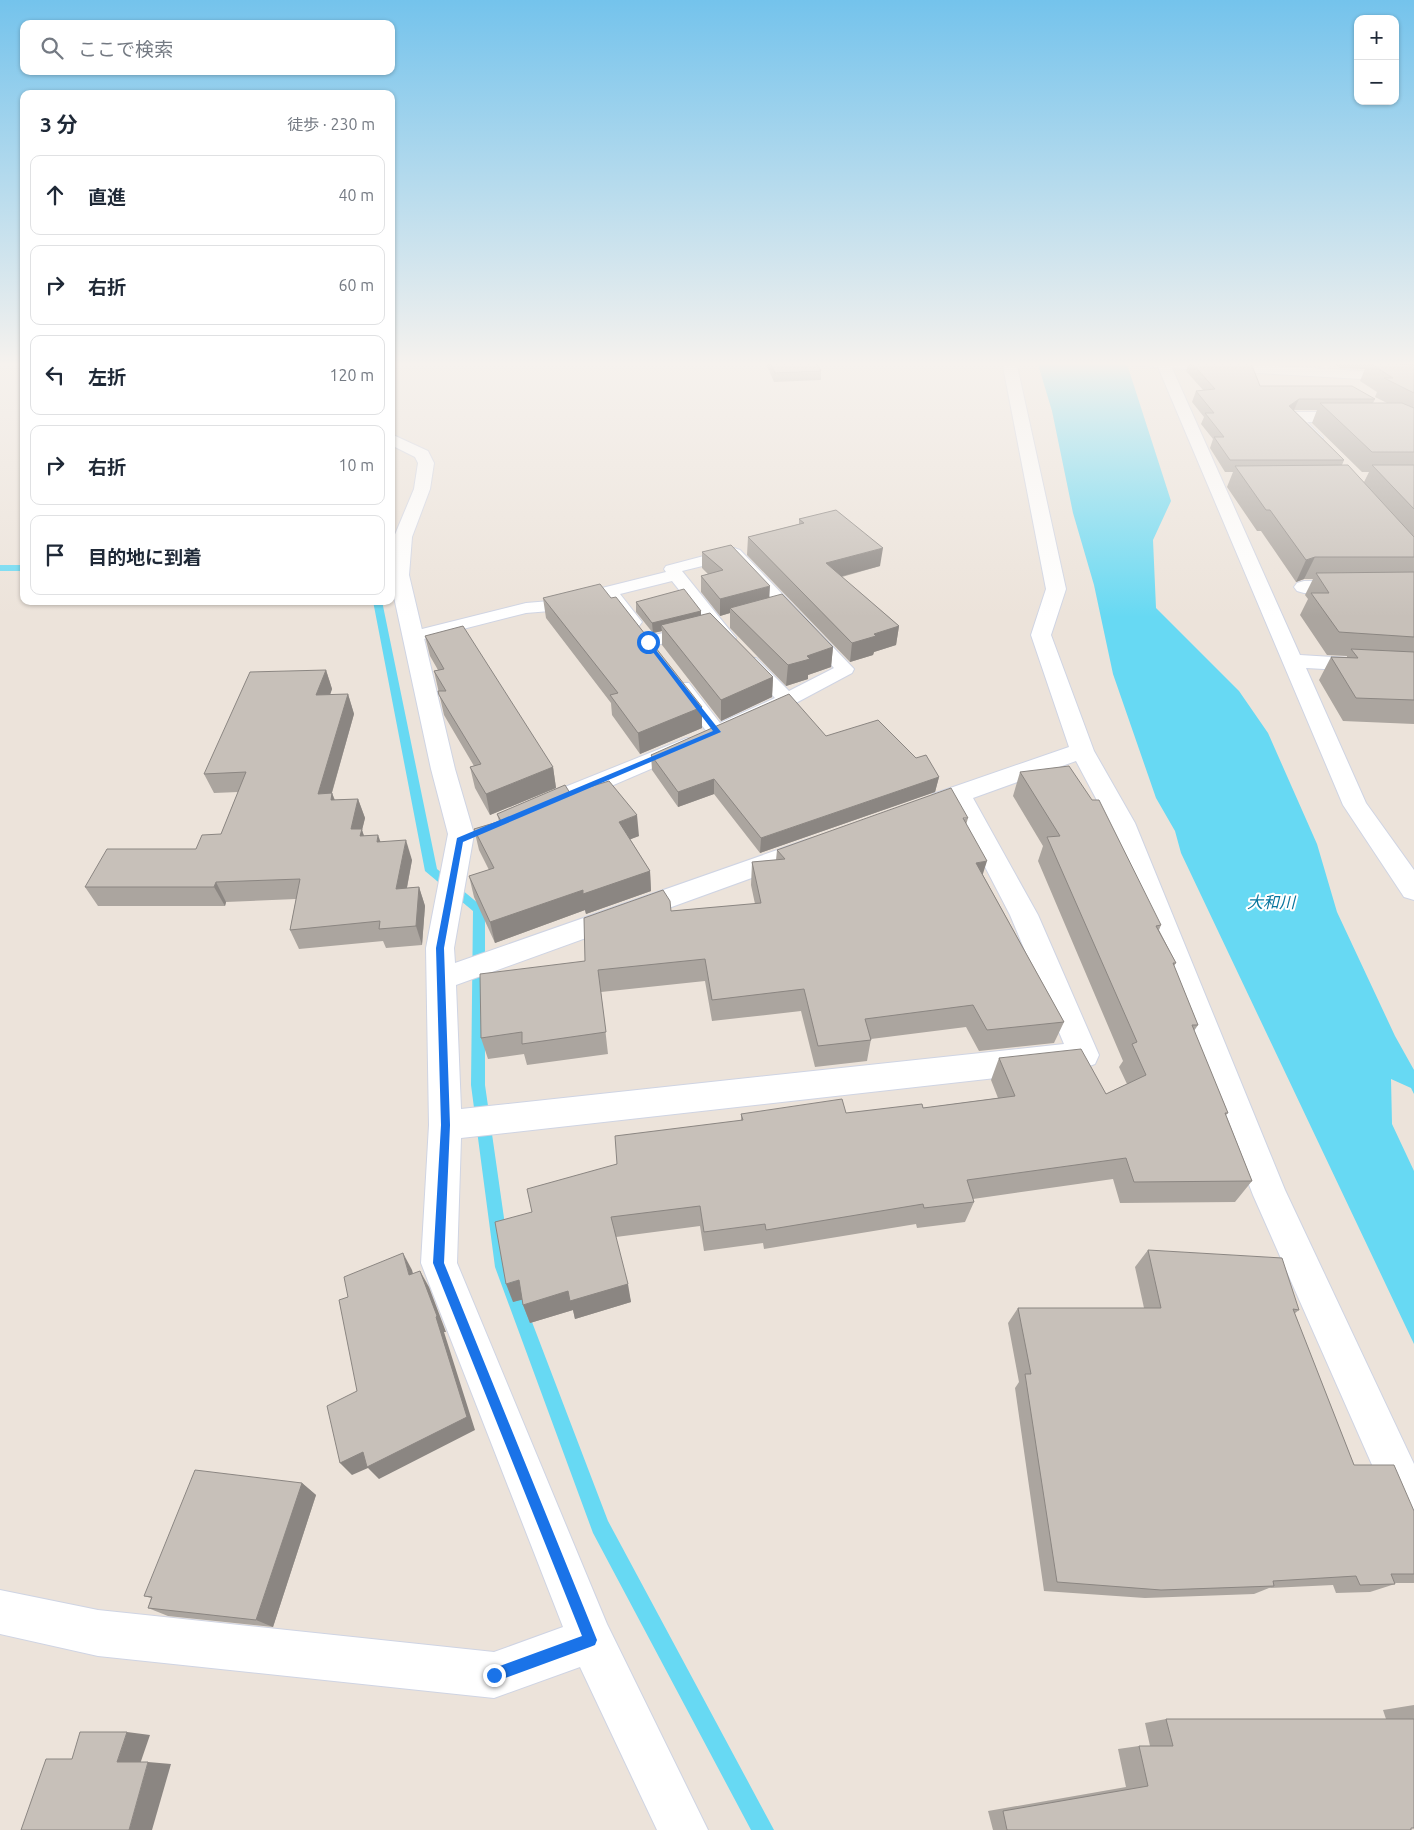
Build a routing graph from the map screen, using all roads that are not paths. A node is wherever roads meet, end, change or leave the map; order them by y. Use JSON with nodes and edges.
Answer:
{"nodes":[{"id":1,"x":406,"y":446,"type":"edge"},
{"id":2,"x":1027,"y":446,"type":"edge"},
{"id":3,"x":1204,"y":446,"type":"edge"},
{"id":4,"x":1323,"y":446,"type":"edge"},
{"id":5,"x":1329,"y":452,"type":"edge"},
{"id":6,"x":676,"y":576,"type":"junction"},
{"id":7,"x":1414,"y":586,"type":"edge"},
{"id":8,"x":1304,"y":587,"type":"dead end"},
{"id":9,"x":610,"y":592,"type":"junction"},
{"id":10,"x":784,"y":606,"type":"junction"},
{"id":11,"x":767,"y":611,"type":"edge"},
{"id":12,"x":732,"y":621,"type":"edge"},
{"id":13,"x":715,"y":625,"type":"junction"},
{"id":14,"x":412,"y":636,"type":"junction"},
{"id":15,"x":648,"y":642,"type":"junction"},
{"id":16,"x":660,"y":657,"type":"edge"},
{"id":17,"x":1293,"y":661,"type":"junction"},
{"id":18,"x":1414,"y":668,"type":"edge"},
{"id":19,"x":671,"y":672,"type":"edge"},
{"id":20,"x":787,"y":700,"type":"junction"},
{"id":21,"x":717,"y":732,"type":"junction"},
{"id":22,"x":1082,"y":751,"type":"junction"},
{"id":23,"x":959,"y":794,"type":"junction"},
{"id":24,"x":921,"y":808,"type":"edge"},
{"id":25,"x":524,"y":813,"type":"edge"},
{"id":26,"x":488,"y":829,"type":"edge"},
{"id":27,"x":836,"y":838,"type":"edge"},
{"id":28,"x":460,"y":840,"type":"junction"},
{"id":29,"x":1414,"y":890,"type":"edge"},
{"id":30,"x":441,"y":979,"type":"junction"},
{"id":31,"x":445,"y":1125,"type":"junction"},
{"id":32,"x":1414,"y":1511,"type":"edge"},
{"id":33,"x":0,"y":1612,"type":"edge"},
{"id":34,"x":590,"y":1640,"type":"junction"},
{"id":35,"x":683,"y":1830,"type":"edge"}],
"edges":[{"from":1,"to":14,"type":"street"},
{"from":2,"to":22,"type":"street"},
{"from":3,"to":17,"type":"street"},
{"from":4,"to":5,"type":"street"},
{"from":6,"to":9,"type":"lane"},
{"from":6,"to":10,"type":"lane"},
{"from":6,"to":13,"type":"lane"},
{"from":7,"to":8,"type":"street"},
{"from":9,"to":14,"type":"lane"},
{"from":9,"to":15,"type":"lane"},
{"from":10,"to":11,"type":"lane"},
{"from":10,"to":20,"type":"lane"},
{"from":12,"to":13,"type":"lane"},
{"from":13,"to":15,"type":"lane"},
{"from":13,"to":20,"type":"lane"},
{"from":14,"to":28,"type":"street"},
{"from":15,"to":16,"type":"lane"},
{"from":17,"to":18,"type":"street"},
{"from":17,"to":29,"type":"street"},
{"from":19,"to":21,"type":"lane"},
{"from":20,"to":21,"type":"lane"},
{"from":21,"to":25,"type":"street"},
{"from":22,"to":23,"type":"street"},
{"from":22,"to":32,"type":"street"},
{"from":23,"to":24,"type":"street"},
{"from":23,"to":31,"type":"street"},
{"from":26,"to":28,"type":"street"},
{"from":27,"to":30,"type":"street"},
{"from":28,"to":30,"type":"street"},
{"from":30,"to":31,"type":"street"},
{"from":31,"to":34,"type":"street"},
{"from":33,"to":34,"type":"street"},
{"from":34,"to":35,"type":"street"}]}
